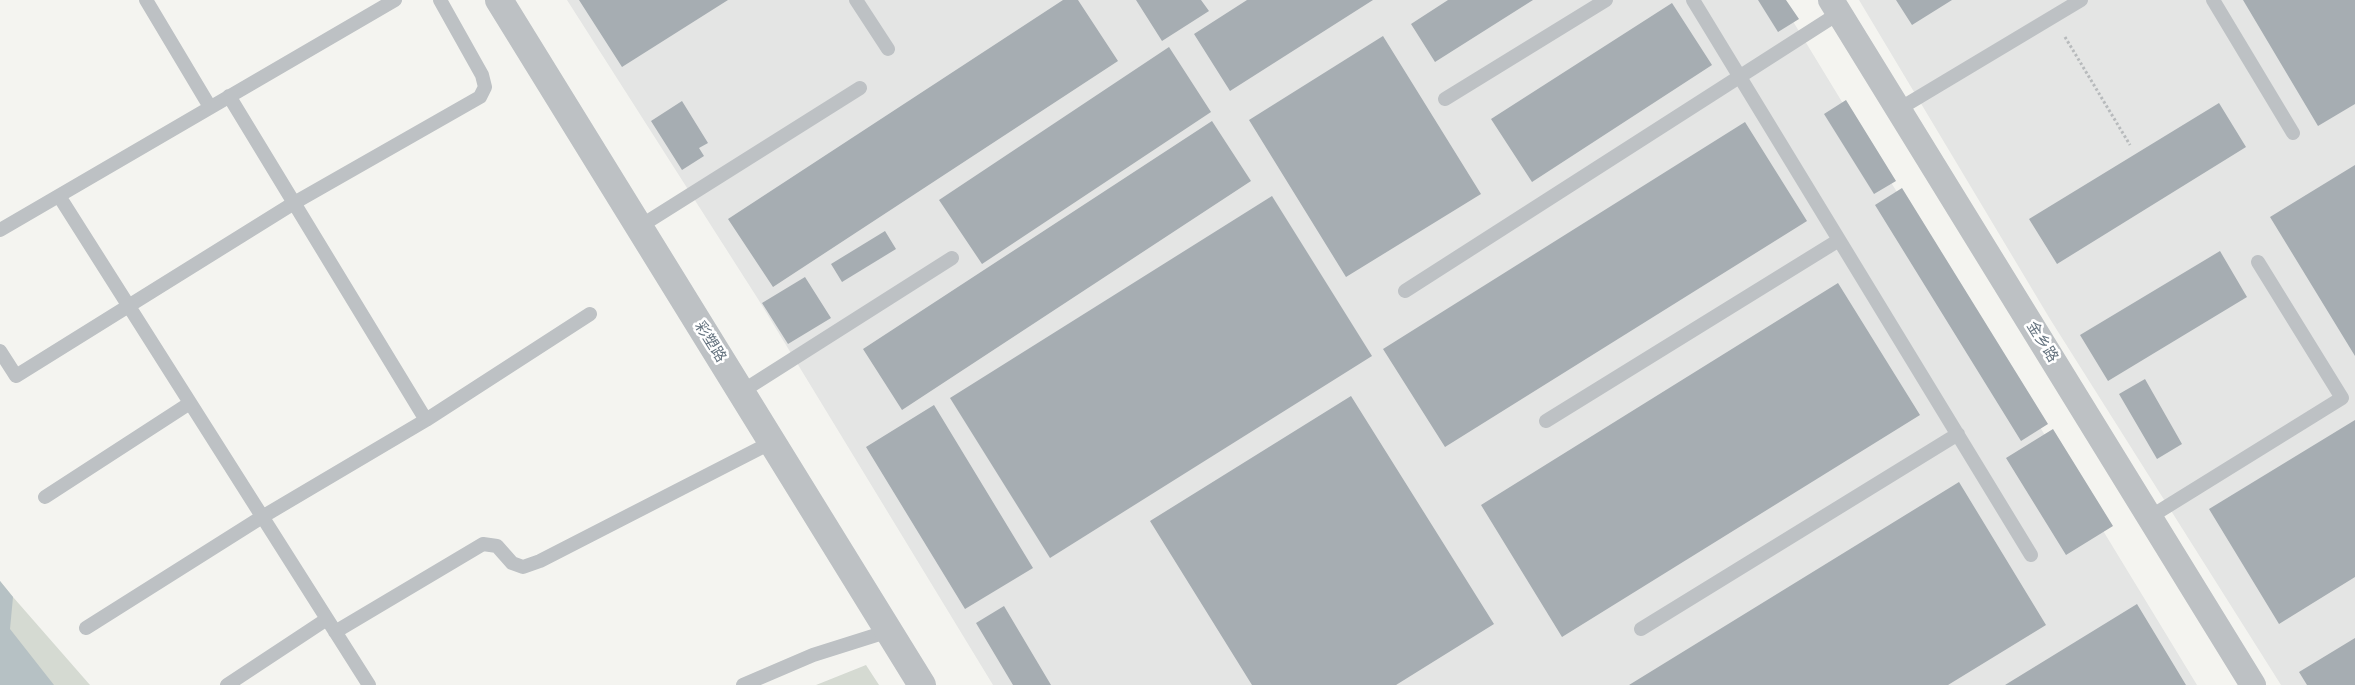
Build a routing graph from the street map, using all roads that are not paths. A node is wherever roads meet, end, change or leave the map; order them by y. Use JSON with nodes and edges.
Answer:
{"nodes":[{"id":1,"x":146,"y":0,"type":"edge"},
{"id":2,"x":396,"y":0,"type":"edge"},
{"id":3,"x":440,"y":0,"type":"edge"},
{"id":4,"x":498,"y":0,"type":"edge"},
{"id":5,"x":856,"y":0,"type":"edge"},
{"id":6,"x":1606,"y":0,"type":"edge"},
{"id":7,"x":1693,"y":0,"type":"edge"},
{"id":8,"x":2082,"y":0,"type":"edge"},
{"id":9,"x":2213,"y":0,"type":"edge"},
{"id":10,"x":1835,"y":7,"type":"edge"},
{"id":11,"x":888,"y":49,"type":"dead end"},
{"id":12,"x":1740,"y":77,"type":"junction"},
{"id":13,"x":860,"y":88,"type":"dead end"},
{"id":14,"x":229,"y":96,"type":"junction"},
{"id":15,"x":1445,"y":99,"type":"dead end"},
{"id":16,"x":210,"y":107,"type":"junction"},
{"id":17,"x":1899,"y":109,"type":"junction"},
{"id":18,"x":2293,"y":133,"type":"dead end"},
{"id":19,"x":58,"y":196,"type":"junction"},
{"id":20,"x":294,"y":203,"type":"junction"},
{"id":21,"x":639,"y":227,"type":"junction"},
{"id":22,"x":0,"y":230,"type":"edge"},
{"id":23,"x":1840,"y":240,"type":"junction"},
{"id":24,"x":952,"y":258,"type":"dead end"},
{"id":25,"x":2258,"y":262,"type":"dead end"},
{"id":26,"x":1405,"y":291,"type":"dead end"},
{"id":27,"x":129,"y":306,"type":"junction"},
{"id":28,"x":590,"y":314,"type":"dead end"},
{"id":29,"x":0,"y":351,"type":"edge"},
{"id":30,"x":741,"y":392,"type":"junction"},
{"id":31,"x":190,"y":403,"type":"junction"},
{"id":32,"x":426,"y":420,"type":"junction"},
{"id":33,"x":1546,"y":421,"type":"dead end"},
{"id":34,"x":1958,"y":434,"type":"junction"},
{"id":35,"x":772,"y":442,"type":"junction"},
{"id":36,"x":45,"y":497,"type":"dead end"},
{"id":37,"x":262,"y":517,"type":"junction"},
{"id":38,"x":2150,"y":517,"type":"junction"},
{"id":39,"x":2031,"y":555,"type":"dead end"},
{"id":40,"x":327,"y":619,"type":"junction"},
{"id":41,"x":86,"y":628,"type":"dead end"},
{"id":42,"x":1641,"y":629,"type":"dead end"},
{"id":43,"x":889,"y":631,"type":"junction"},
{"id":44,"x":335,"y":632,"type":"junction"},
{"id":45,"x":227,"y":685,"type":"edge"},
{"id":46,"x":369,"y":685,"type":"edge"},
{"id":47,"x":743,"y":685,"type":"edge"},
{"id":48,"x":922,"y":685,"type":"edge"},
{"id":49,"x":2253,"y":685,"type":"edge"}],
"edges":[{"from":1,"to":16,"type":"lane"},
{"from":2,"to":14,"type":"lane"},
{"from":3,"to":20,"type":"lane"},
{"from":4,"to":21,"type":"street","name":"彩塑路"},
{"from":5,"to":11,"type":"lane"},
{"from":6,"to":15,"type":"lane"},
{"from":7,"to":12,"type":"lane"},
{"from":8,"to":17,"type":"lane"},
{"from":9,"to":18,"type":"lane"},
{"from":10,"to":12,"type":"lane"},
{"from":10,"to":17,"type":"street","name":"金乡路"},
{"from":12,"to":23,"type":"lane"},
{"from":12,"to":26,"type":"lane"},
{"from":13,"to":21,"type":"lane"},
{"from":14,"to":16,"type":"lane"},
{"from":14,"to":20,"type":"lane"},
{"from":16,"to":19,"type":"lane"},
{"from":17,"to":38,"type":"street","name":"金乡路"},
{"from":19,"to":22,"type":"lane"},
{"from":19,"to":27,"type":"lane"},
{"from":20,"to":27,"type":"lane"},
{"from":20,"to":32,"type":"lane"},
{"from":21,"to":30,"type":"street","name":"彩塑路"},
{"from":23,"to":33,"type":"lane"},
{"from":23,"to":34,"type":"lane"},
{"from":24,"to":30,"type":"lane"},
{"from":25,"to":38,"type":"lane"},
{"from":27,"to":29,"type":"lane"},
{"from":27,"to":31,"type":"lane"},
{"from":28,"to":32,"type":"lane"},
{"from":30,"to":35,"type":"street","name":"彩塑路"},
{"from":31,"to":36,"type":"lane"},
{"from":31,"to":37,"type":"lane"},
{"from":32,"to":37,"type":"lane"},
{"from":34,"to":39,"type":"lane"},
{"from":34,"to":42,"type":"lane"},
{"from":35,"to":43,"type":"street","name":"彩塑路"},
{"from":35,"to":44,"type":"lane"},
{"from":37,"to":40,"type":"lane"},
{"from":37,"to":41,"type":"lane"},
{"from":38,"to":49,"type":"street","name":"金乡路"},
{"from":40,"to":44,"type":"lane"},
{"from":40,"to":45,"type":"lane"},
{"from":43,"to":47,"type":"lane"},
{"from":43,"to":48,"type":"street","name":"彩塑路"},
{"from":44,"to":46,"type":"lane"}]}
